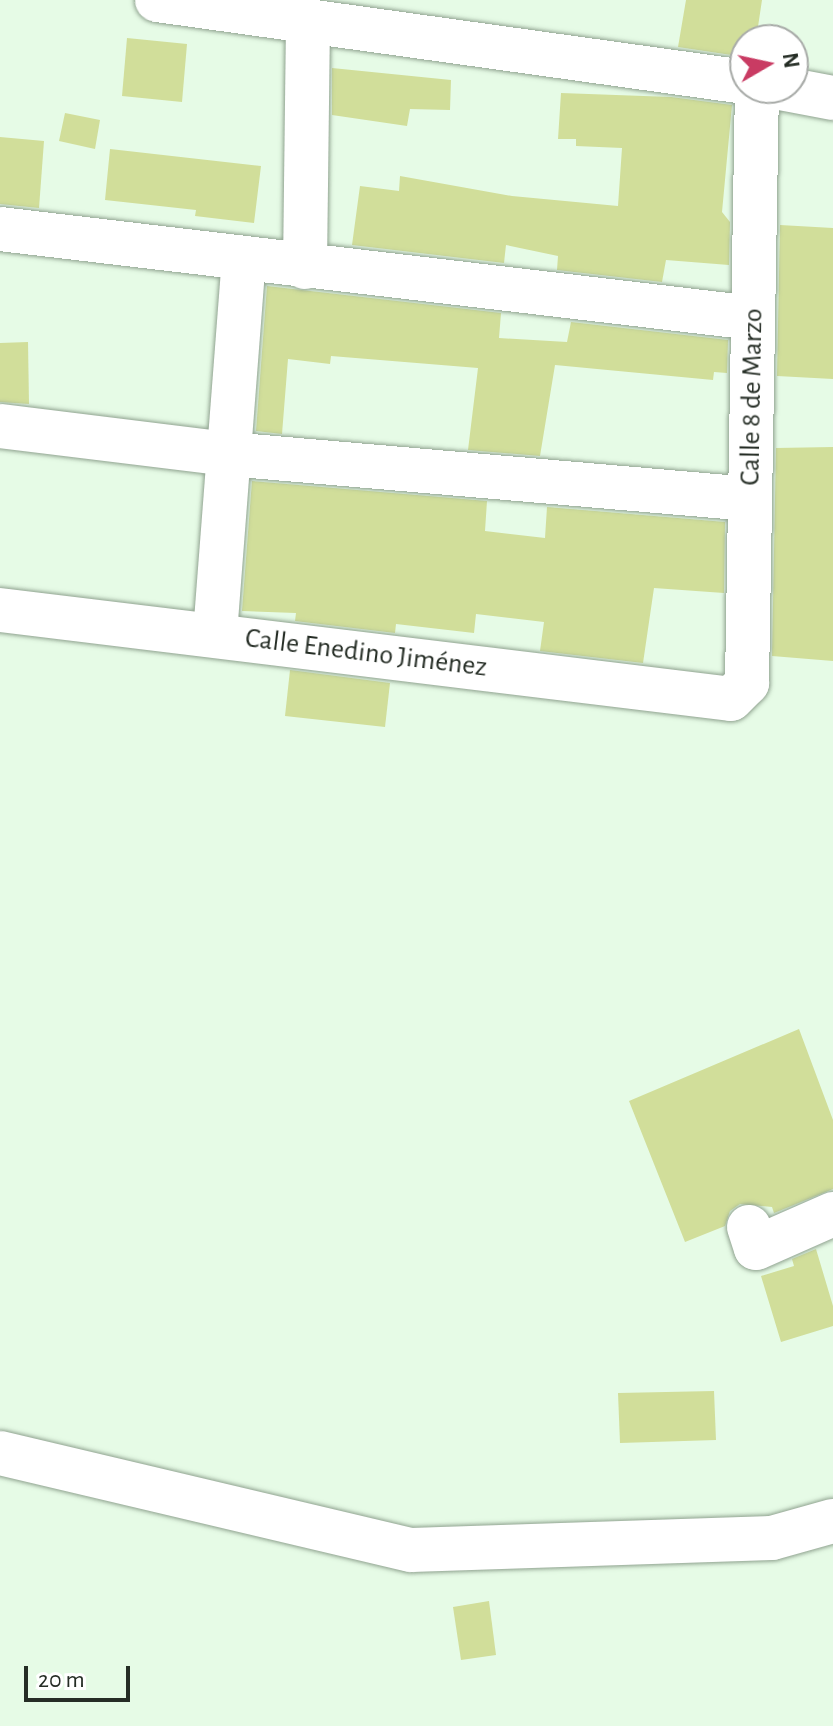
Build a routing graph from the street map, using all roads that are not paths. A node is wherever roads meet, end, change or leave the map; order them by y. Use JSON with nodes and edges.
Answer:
{"nodes":[{"id":1,"x":157,"y":0,"type":"edge"},
{"id":2,"x":308,"y":20,"type":"junction"},
{"id":3,"x":729,"y":80,"type":"edge"},
{"id":4,"x":809,"y":93,"type":"edge"},
{"id":5,"x":833,"y":98,"type":"edge"},
{"id":6,"x":757,"y":104,"type":"edge"},
{"id":7,"x":0,"y":229,"type":"edge"},
{"id":8,"x":244,"y":260,"type":"junction"},
{"id":9,"x":305,"y":267,"type":"junction"},
{"id":10,"x":753,"y":318,"type":"junction"},
{"id":11,"x":0,"y":426,"type":"edge"},
{"id":12,"x":228,"y":454,"type":"junction"},
{"id":13,"x":750,"y":499,"type":"junction"},
{"id":14,"x":0,"y":610,"type":"edge"},
{"id":15,"x":215,"y":634,"type":"junction"},
{"id":16,"x":731,"y":699,"type":"joint"},
{"id":17,"x":833,"y":1214,"type":"edge"},
{"id":18,"x":749,"y":1227,"type":"dead end"},
{"id":19,"x":0,"y":1453,"type":"edge"},
{"id":20,"x":833,"y":1521,"type":"edge"}],
"edges":[{"from":1,"to":2,"type":"street"},
{"from":2,"to":3,"type":"street"},
{"from":2,"to":9,"type":"street"},
{"from":4,"to":5,"type":"street"},
{"from":6,"to":10,"type":"street","name":"Calle 8 de Marzo"},
{"from":7,"to":8,"type":"street"},
{"from":8,"to":9,"type":"street"},
{"from":8,"to":12,"type":"street"},
{"from":9,"to":10,"type":"street"},
{"from":10,"to":13,"type":"street","name":"Calle 8 de Marzo"},
{"from":11,"to":12,"type":"street"},
{"from":12,"to":13,"type":"street"},
{"from":12,"to":15,"type":"street"},
{"from":13,"to":16,"type":"street","name":"Calle 8 de Marzo"},
{"from":14,"to":15,"type":"street","name":"Calle Enedino Jiménez"},
{"from":15,"to":16,"type":"street","name":"Calle Enedino Jiménez"},
{"from":17,"to":18,"type":"street"},
{"from":19,"to":20,"type":"street"}]}
